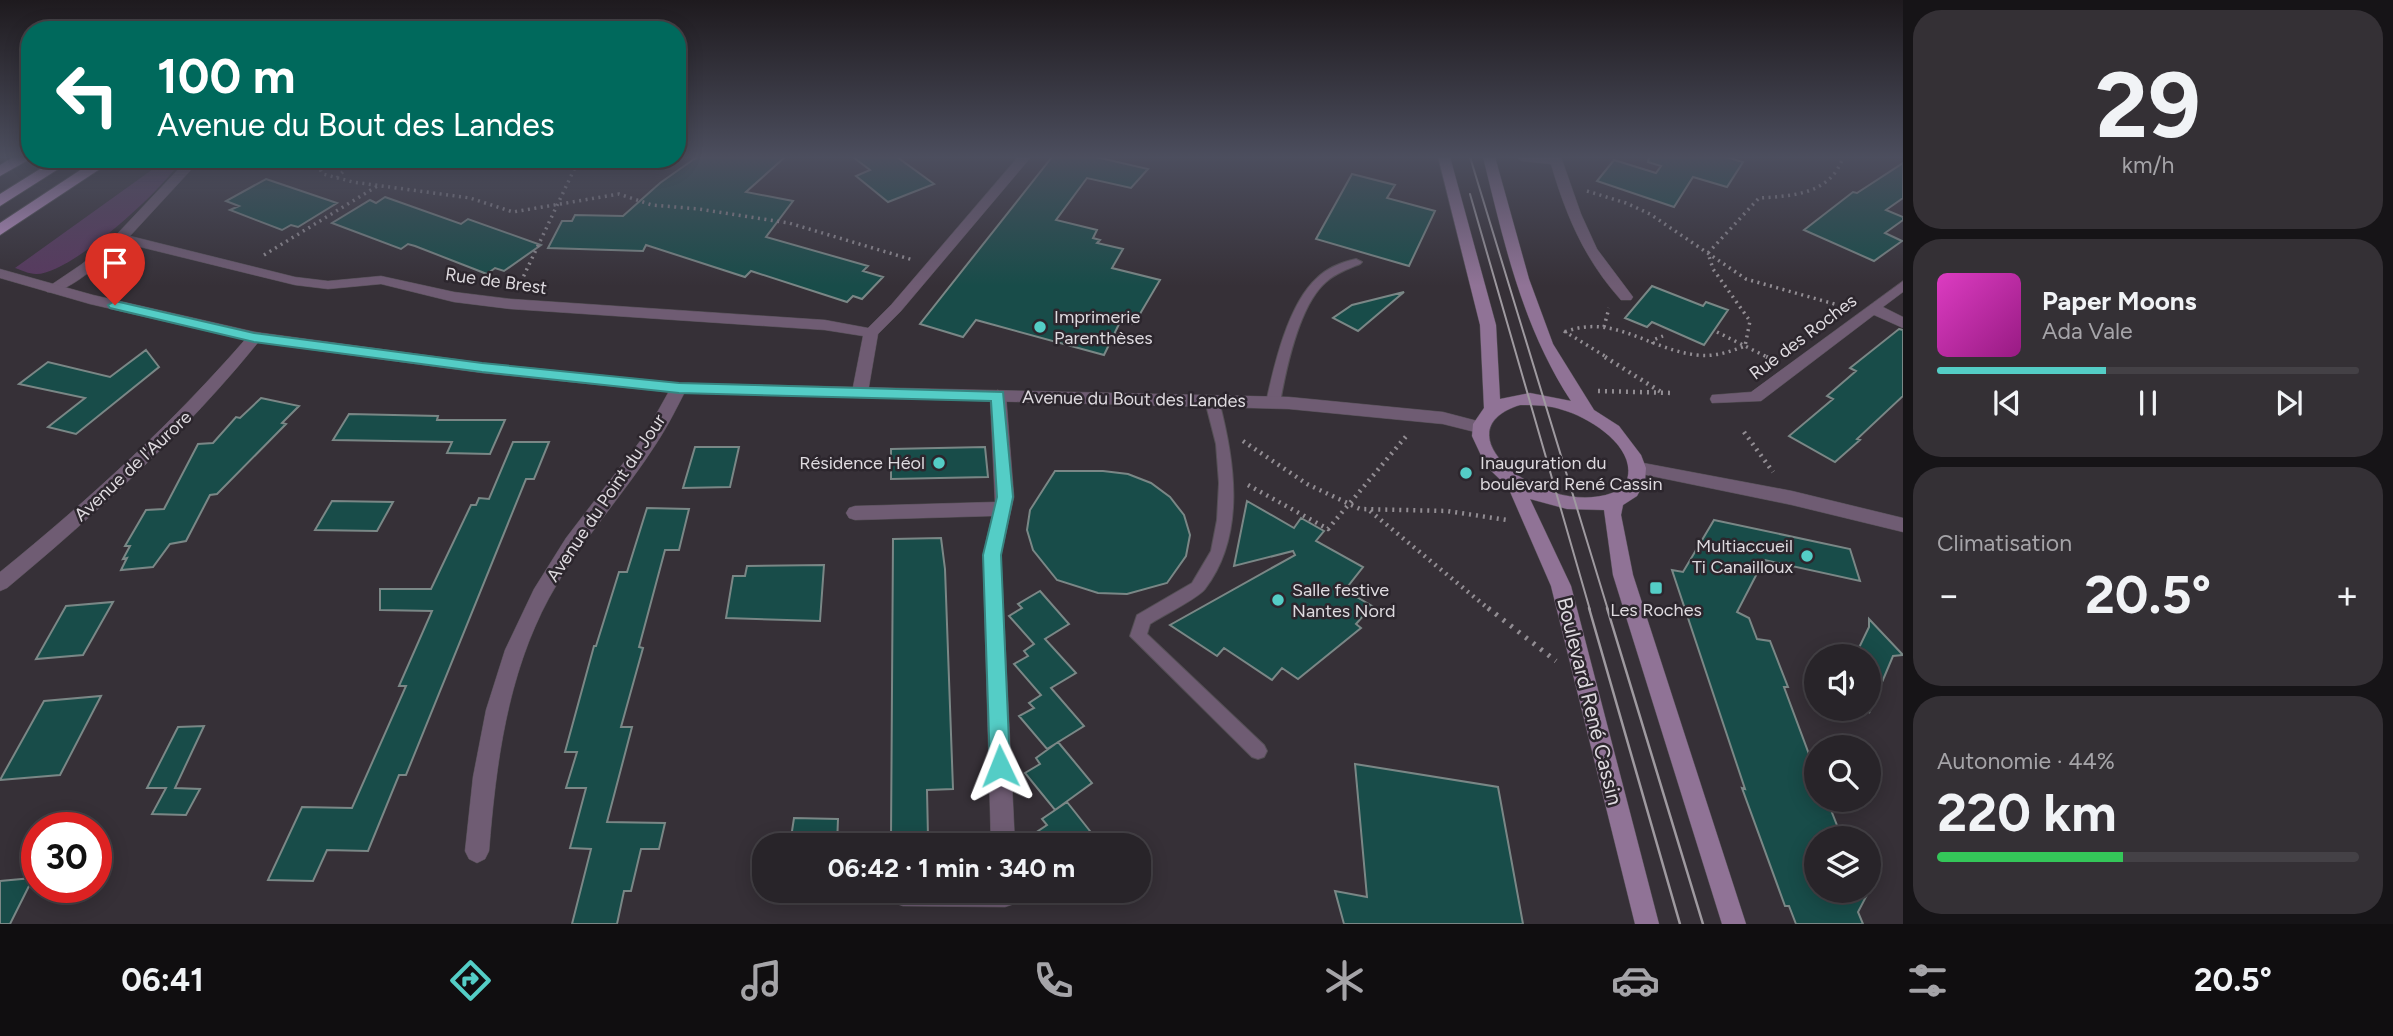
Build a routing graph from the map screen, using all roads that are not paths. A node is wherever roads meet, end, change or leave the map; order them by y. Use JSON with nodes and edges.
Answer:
{"nodes":[{"id":1,"x":45,"y":200,"type":"edge"},
{"id":2,"x":156,"y":200,"type":"edge"},
{"id":3,"x":988,"y":200,"type":"edge"},
{"id":4,"x":1455,"y":200,"type":"edge"},
{"id":5,"x":1500,"y":200,"type":"edge"},
{"id":6,"x":1568,"y":200,"type":"edge"},
{"id":7,"x":0,"y":230,"type":"edge"},
{"id":8,"x":121,"y":238,"type":"junction"},
{"id":9,"x":1356,"y":262,"type":"dead end"},
{"id":10,"x":0,"y":273,"type":"edge"},
{"id":11,"x":1903,"y":285,"type":"edge"},
{"id":12,"x":52,"y":289,"type":"junction"},
{"id":13,"x":1626,"y":297,"type":"dead end"},
{"id":14,"x":1872,"y":308,"type":"junction"},
{"id":15,"x":1903,"y":323,"type":"edge"},
{"id":16,"x":871,"y":333,"type":"junction"},
{"id":17,"x":254,"y":337,"type":"junction"},
{"id":18,"x":679,"y":388,"type":"junction"},
{"id":19,"x":860,"y":392,"type":"junction"},
{"id":20,"x":998,"y":396,"type":"junction"},
{"id":21,"x":1718,"y":399,"type":"dead end"},
{"id":22,"x":1212,"y":401,"type":"junction"},
{"id":23,"x":1273,"y":403,"type":"junction"},
{"id":24,"x":1492,"y":408,"type":"junction"},
{"id":25,"x":1587,"y":413,"type":"junction"},
{"id":26,"x":1479,"y":426,"type":"junction"},
{"id":27,"x":1638,"y":468,"type":"junction"},
{"id":28,"x":1516,"y":483,"type":"junction"},
{"id":29,"x":1615,"y":500,"type":"junction"},
{"id":30,"x":1002,"y":509,"type":"junction"},
{"id":31,"x":855,"y":513,"type":"dead end"},
{"id":32,"x":1903,"y":524,"type":"edge"},
{"id":33,"x":0,"y":583,"type":"edge"},
{"id":34,"x":1258,"y":751,"type":"dead end"},
{"id":35,"x":1003,"y":833,"type":"edge"},
{"id":36,"x":477,"y":851,"type":"dead end"},
{"id":37,"x":1647,"y":924,"type":"edge"},
{"id":38,"x":1734,"y":924,"type":"edge"}],
"edges":[{"from":1,"to":7,"type":"highway"},
{"from":2,"to":8,"type":"street"},
{"from":3,"to":16,"type":"street"},
{"from":4,"to":24,"type":"main road"},
{"from":5,"to":25,"type":"main road"},
{"from":6,"to":13,"type":"street"},
{"from":8,"to":12,"type":"street"},
{"from":8,"to":16,"type":"street","name":"Rue de Brest"},
{"from":9,"to":23,"type":"lane"},
{"from":10,"to":12,"type":"street","name":"Avenue du Bout des Landes"},
{"from":11,"to":14,"type":"street","name":"Rue des Roches"},
{"from":12,"to":17,"type":"street","name":"Avenue du Bout des Landes"},
{"from":14,"to":15,"type":"street"},
{"from":14,"to":21,"type":"street","name":"Rue des Roches"},
{"from":16,"to":19,"type":"street"},
{"from":17,"to":18,"type":"street","name":"Avenue du Bout des Landes"},
{"from":17,"to":33,"type":"street","name":"Avenue de l'Aurore"},
{"from":18,"to":19,"type":"street","name":"Avenue du Bout des Landes"},
{"from":18,"to":36,"type":"street","name":"Avenue du Point du Jour"},
{"from":19,"to":20,"type":"street","name":"Avenue du Bout des Landes"},
{"from":20,"to":22,"type":"street","name":"Avenue du Bout des Landes"},
{"from":20,"to":30,"type":"street"},
{"from":22,"to":23,"type":"street","name":"Avenue du Bout des Landes"},
{"from":22,"to":34,"type":"lane"},
{"from":23,"to":26,"type":"street","name":"Avenue du Bout des Landes"},
{"from":24,"to":25,"type":"main road"},
{"from":24,"to":26,"type":"main road"},
{"from":25,"to":27,"type":"main road"},
{"from":26,"to":28,"type":"main road"},
{"from":27,"to":29,"type":"main road"},
{"from":27,"to":32,"type":"street"},
{"from":28,"to":29,"type":"main road"},
{"from":28,"to":37,"type":"main road","name":"Boulevard René Cassin"},
{"from":29,"to":38,"type":"main road"},
{"from":30,"to":31,"type":"street"},
{"from":30,"to":35,"type":"street"}]}
